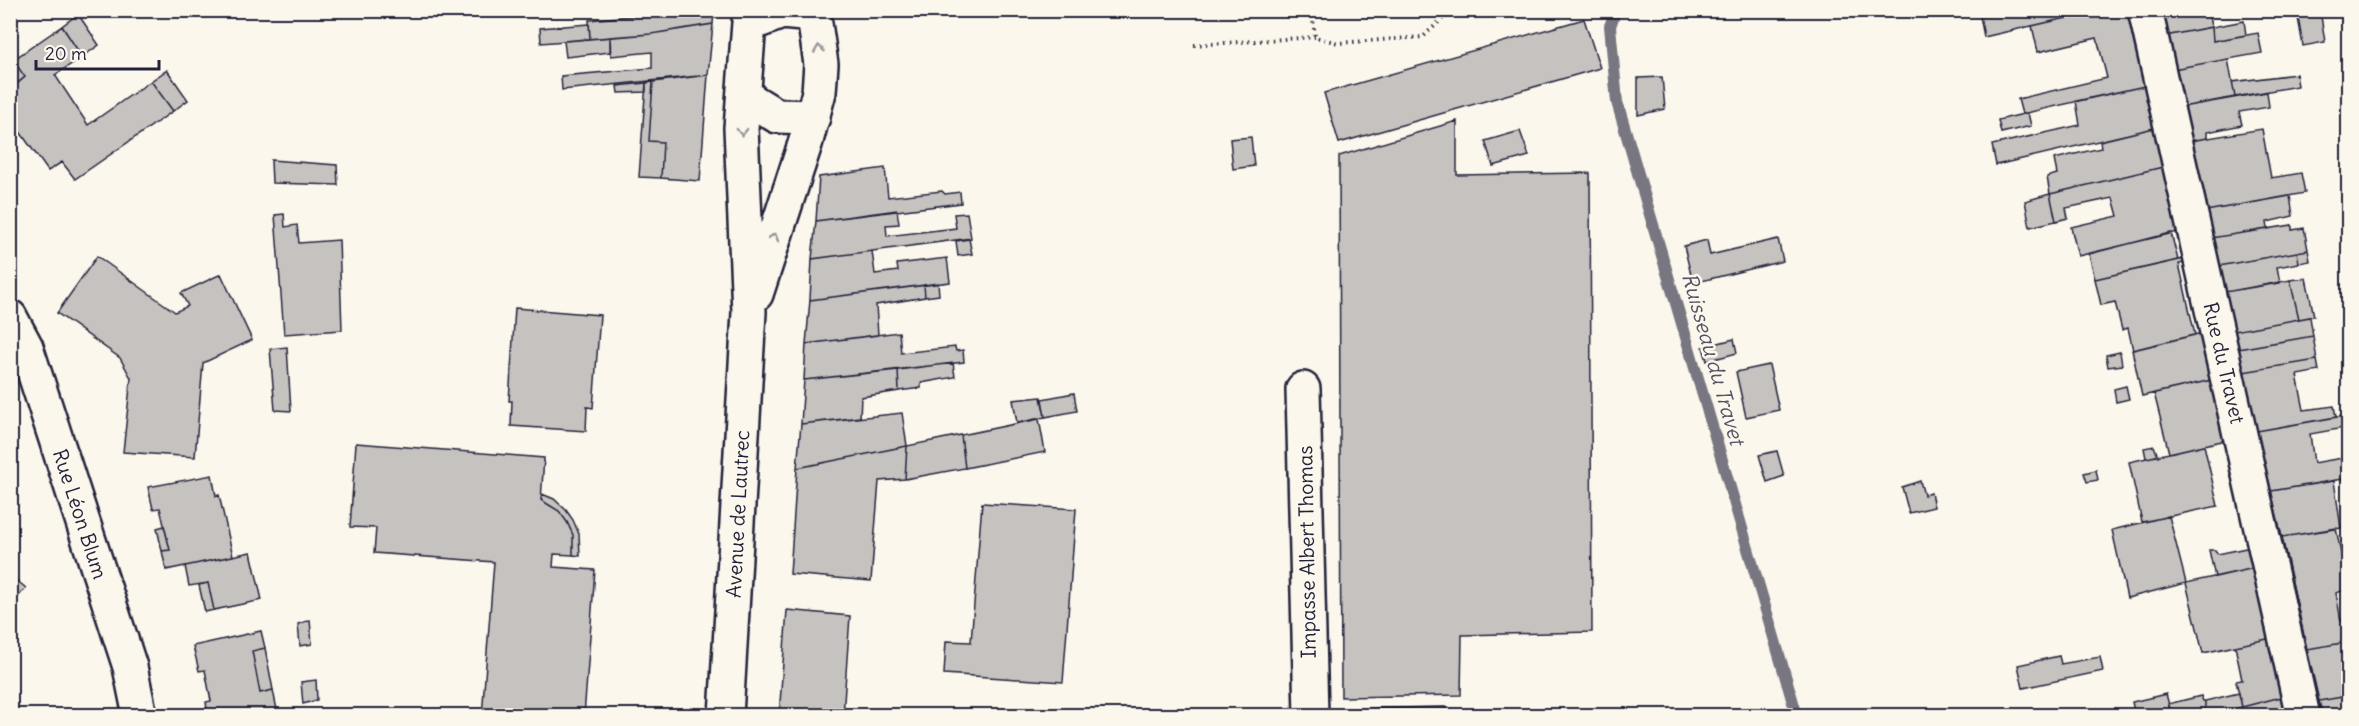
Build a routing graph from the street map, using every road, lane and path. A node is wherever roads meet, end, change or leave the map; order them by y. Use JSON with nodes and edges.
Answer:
{"nodes":[{"id":1,"x":1312,"y":10,"type":"edge"},
{"id":2,"x":1444,"y":10,"type":"edge"},
{"id":3,"x":2145,"y":10,"type":"edge"},
{"id":4,"x":813,"y":13,"type":"edge"},
{"id":5,"x":750,"y":17,"type":"edge"},
{"id":6,"x":1315,"y":37,"type":"junction"},
{"id":7,"x":1194,"y":45,"type":"dead end"},
{"id":8,"x":744,"y":96,"type":"junction"},
{"id":9,"x":813,"y":117,"type":"junction"},
{"id":10,"x":749,"y":312,"type":"junction"},
{"id":11,"x":10,"y":317,"type":"edge"},
{"id":12,"x":1303,"y":389,"type":"dead end"},
{"id":13,"x":140,"y":716,"type":"edge"},
{"id":14,"x":726,"y":716,"type":"edge"},
{"id":15,"x":1311,"y":716,"type":"edge"},
{"id":16,"x":2303,"y":716,"type":"edge"}],
"edges":[{"from":1,"to":6,"type":"path"},
{"from":2,"to":6,"type":"path"},
{"from":3,"to":16,"type":"street","name":"Rue du Travet"},
{"from":4,"to":5,"type":"street"},
{"from":9,"to":4,"type":"street","name":"Avenue de Lautrec","one_way":true},
{"from":5,"to":8,"type":"street","name":"Avenue de Lautrec"},
{"from":6,"to":7,"type":"path"},
{"from":8,"to":9,"type":"street"},
{"from":8,"to":10,"type":"street","name":"Avenue de Lautrec","one_way":true},
{"from":10,"to":9,"type":"street","name":"Avenue de Lautrec","one_way":true},
{"from":10,"to":14,"type":"street","name":"Avenue de Lautrec"},
{"from":11,"to":13,"type":"street","name":"Rue Léon Blum"},
{"from":12,"to":15,"type":"street","name":"Impasse Albert Thomas"}]}
